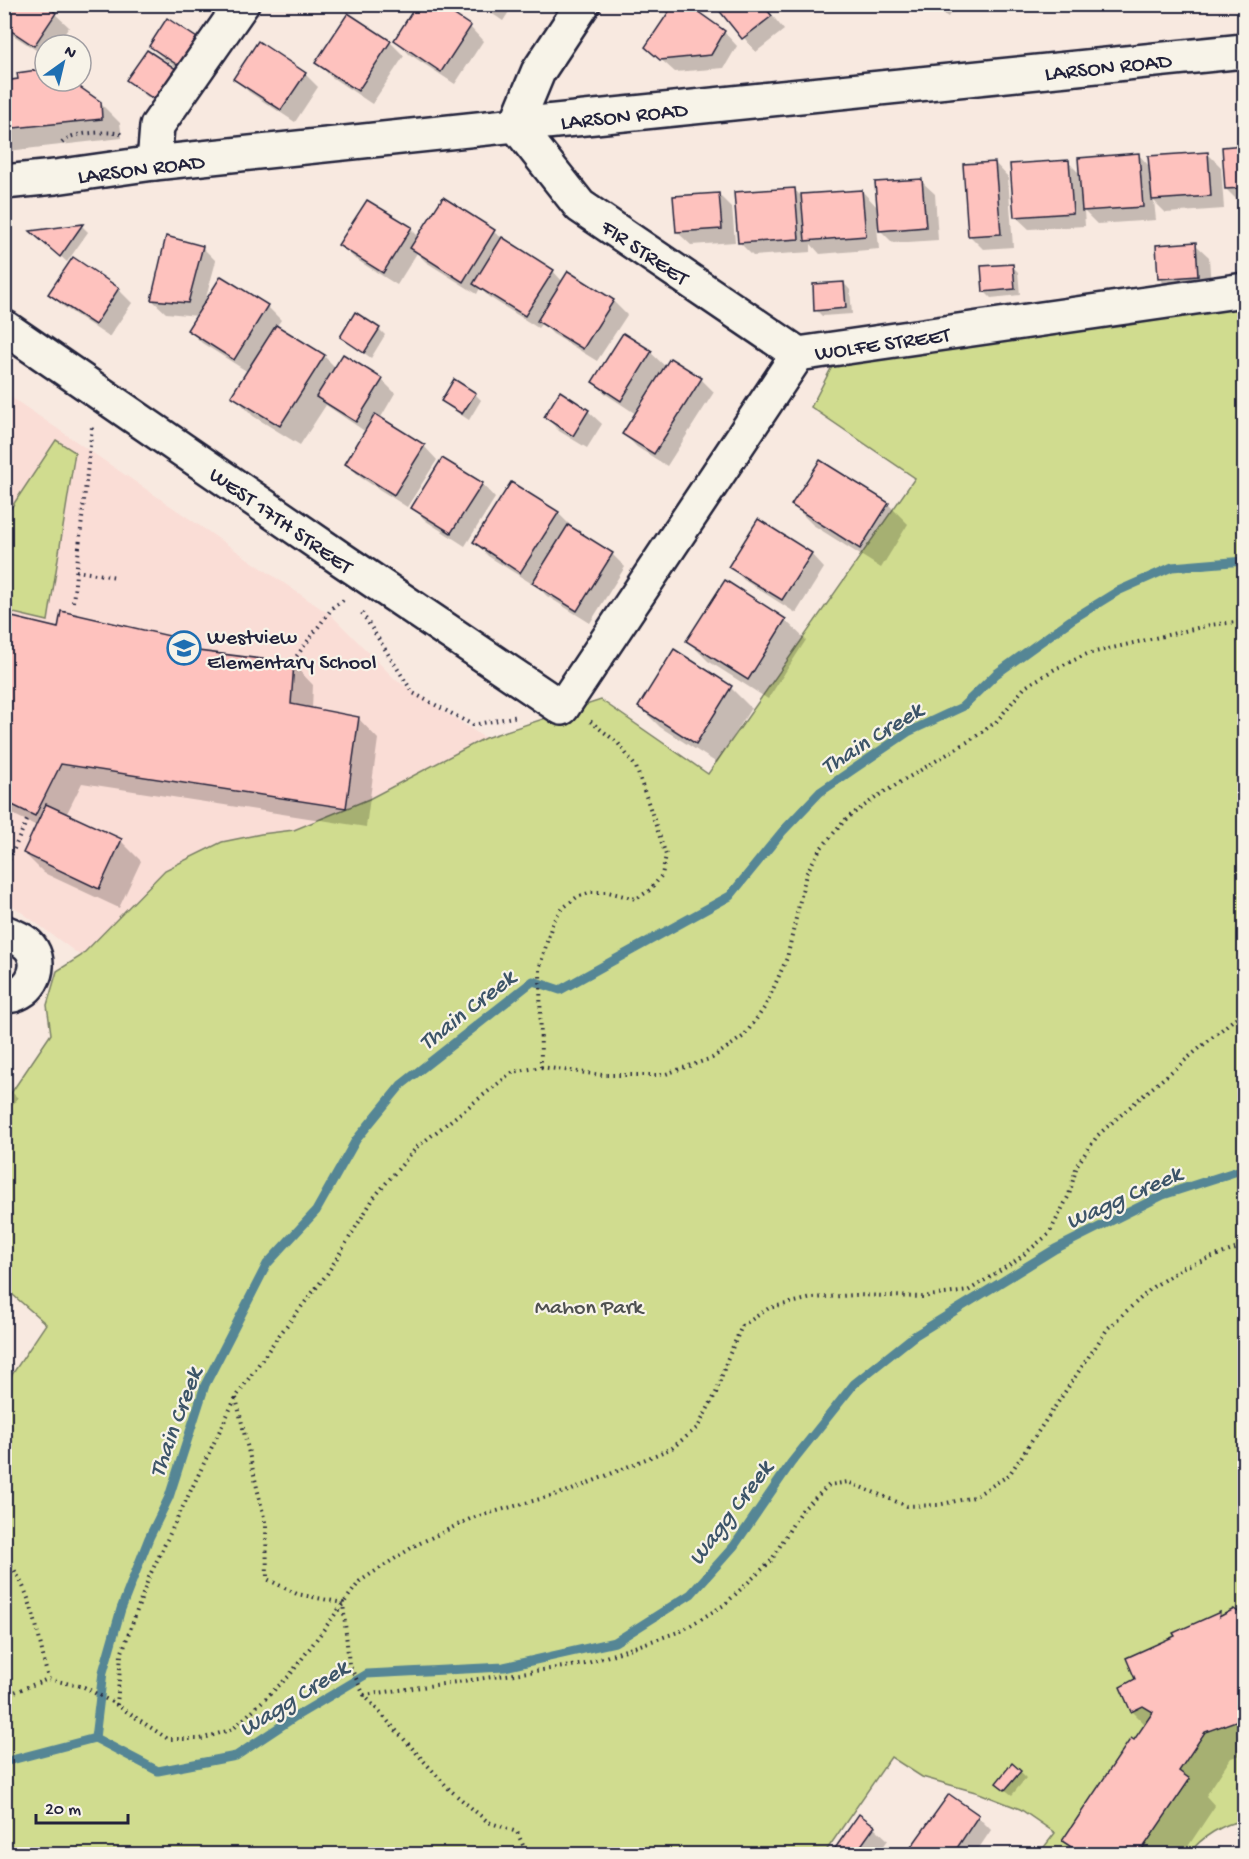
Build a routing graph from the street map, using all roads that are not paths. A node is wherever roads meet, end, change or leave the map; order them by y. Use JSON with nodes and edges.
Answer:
{"nodes":[{"id":1,"x":242,"y":4,"type":"edge"},
{"id":2,"x":583,"y":4,"type":"edge"},
{"id":3,"x":1245,"y":51,"type":"edge"},
{"id":4,"x":516,"y":124,"type":"junction"},
{"id":5,"x":154,"y":163,"type":"junction"},
{"id":6,"x":4,"y":182,"type":"edge"},
{"id":7,"x":1245,"y":290,"type":"edge"},
{"id":8,"x":4,"y":327,"type":"edge"},
{"id":9,"x":798,"y":354,"type":"junction"},
{"id":10,"x":562,"y":708,"type":"joint"},
{"id":11,"x":4,"y":932,"type":"edge"},
{"id":12,"x":4,"y":996,"type":"edge"}],
"edges":[{"from":1,"to":5,"type":"street"},
{"from":2,"to":4,"type":"street"},
{"from":3,"to":4,"type":"street","name":"LARSON ROAD"},
{"from":4,"to":5,"type":"street","name":"LARSON ROAD"},
{"from":4,"to":9,"type":"street","name":"FIR STREET"},
{"from":5,"to":6,"type":"street","name":"LARSON ROAD"},
{"from":7,"to":9,"type":"street","name":"WOLFE STREET"},
{"from":8,"to":10,"type":"street","name":"WEST 17TH STREET"},
{"from":9,"to":10,"type":"street","name":"WOLFE STREET"},
{"from":11,"to":12,"type":"street"}]}
